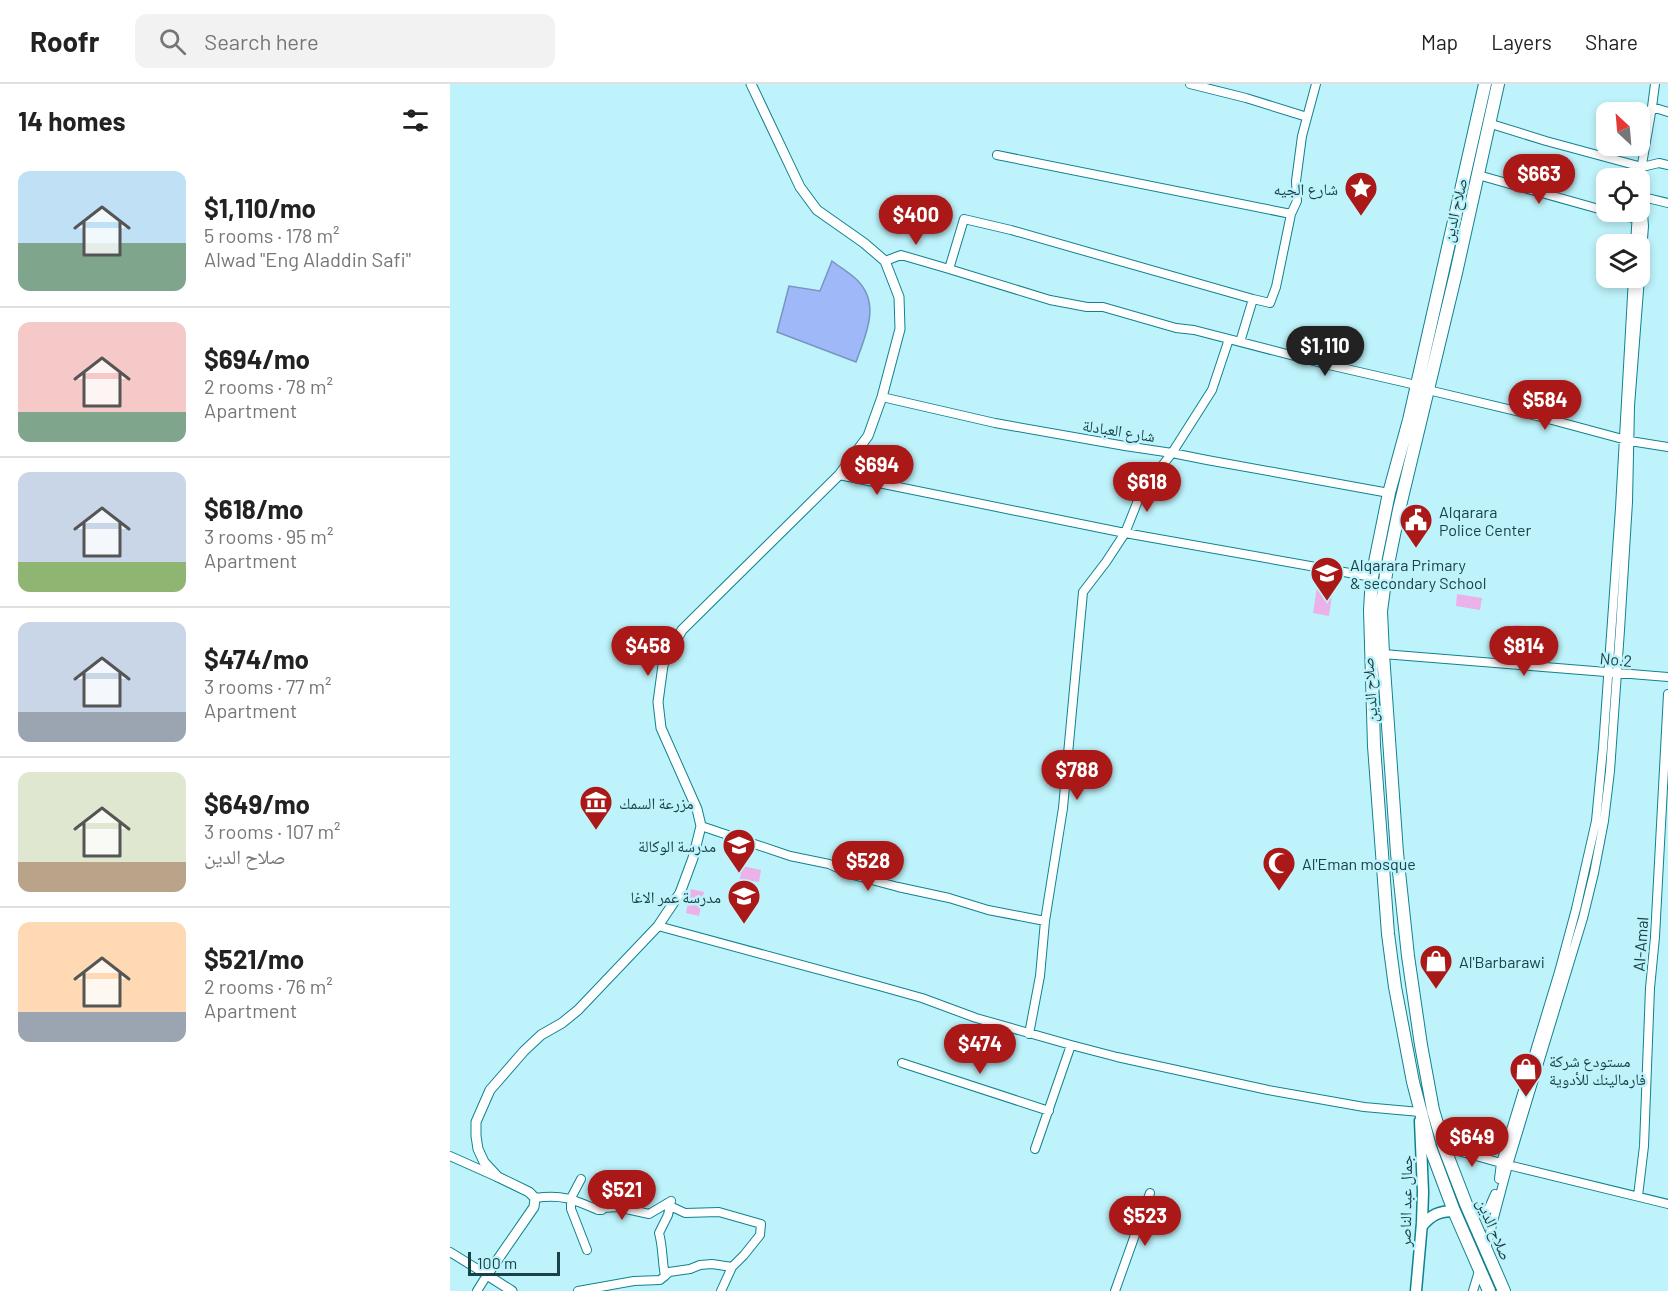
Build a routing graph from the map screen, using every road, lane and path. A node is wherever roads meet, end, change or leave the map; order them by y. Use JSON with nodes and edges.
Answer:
{"nodes":[{"id":1,"x":751,"y":84,"type":"edge"},
{"id":2,"x":1190,"y":84,"type":"edge"},
{"id":3,"x":1316,"y":84,"type":"edge"},
{"id":4,"x":1485,"y":84,"type":"edge"},
{"id":5,"x":1498,"y":84,"type":"edge"},
{"id":6,"x":1655,"y":84,"type":"edge"},
{"id":7,"x":1652,"y":107,"type":"junction"},
{"id":8,"x":1668,"y":112,"type":"edge"},
{"id":9,"x":1307,"y":117,"type":"junction"},
{"id":10,"x":1488,"y":123,"type":"junction"},
{"id":11,"x":1471,"y":142,"type":"junction"},
{"id":12,"x":1485,"y":148,"type":"junction"},
{"id":13,"x":997,"y":155,"type":"dead end"},
{"id":14,"x":1668,"y":165,"type":"edge"},
{"id":15,"x":1623,"y":168,"type":"edge"},
{"id":16,"x":1641,"y":168,"type":"edge"},
{"id":17,"x":1650,"y":168,"type":"edge"},
{"id":18,"x":1478,"y":175,"type":"junction"},
{"id":19,"x":1650,"y":199,"type":"edge"},
{"id":20,"x":1668,"y":203,"type":"edge"},
{"id":21,"x":1596,"y":208,"type":"edge"},
{"id":22,"x":1291,"y":214,"type":"junction"},
{"id":23,"x":1644,"y":222,"type":"edge"},
{"id":24,"x":885,"y":261,"type":"junction"},
{"id":25,"x":949,"y":269,"type":"junction"},
{"id":26,"x":1633,"y":288,"type":"edge"},
{"id":27,"x":1253,"y":299,"type":"junction"},
{"id":28,"x":1229,"y":339,"type":"junction"},
{"id":29,"x":1240,"y":342,"type":"junction"},
{"id":30,"x":1422,"y":388,"type":"junction"},
{"id":31,"x":882,"y":397,"type":"junction"},
{"id":32,"x":1627,"y":440,"type":"junction"},
{"id":33,"x":1409,"y":443,"type":"junction"},
{"id":34,"x":1668,"y":447,"type":"edge"},
{"id":35,"x":1172,"y":453,"type":"junction"},
{"id":36,"x":1395,"y":471,"type":"junction"},
{"id":37,"x":1408,"y":473,"type":"junction"},
{"id":38,"x":839,"y":475,"type":"junction"},
{"id":39,"x":1389,"y":493,"type":"junction"},
{"id":40,"x":1125,"y":532,"type":"junction"},
{"id":41,"x":1372,"y":577,"type":"junction"},
{"id":42,"x":1383,"y":654,"type":"junction"},
{"id":43,"x":1613,"y":672,"type":"junction"},
{"id":44,"x":1668,"y":677,"type":"edge"},
{"id":45,"x":1668,"y":694,"type":"edge"},
{"id":46,"x":701,"y":826,"type":"junction"},
{"id":47,"x":1045,"y":921,"type":"junction"},
{"id":48,"x":1404,"y":925,"type":"junction"},
{"id":49,"x":658,"y":926,"type":"junction"},
{"id":50,"x":1388,"y":927,"type":"junction"},
{"id":51,"x":1029,"y":1034,"type":"junction"},
{"id":52,"x":1071,"y":1045,"type":"junction"},
{"id":53,"x":902,"y":1063,"type":"dead end"},
{"id":54,"x":1049,"y":1111,"type":"junction"},
{"id":55,"x":1420,"y":1112,"type":"junction"},
{"id":56,"x":1444,"y":1147,"type":"junction"},
{"id":57,"x":1035,"y":1149,"type":"dead end"},
{"id":58,"x":450,"y":1156,"type":"edge"},
{"id":59,"x":1504,"y":1164,"type":"junction"},
{"id":60,"x":498,"y":1178,"type":"junction"},
{"id":61,"x":580,"y":1179,"type":"dead end"},
{"id":62,"x":1150,"y":1193,"type":"dead end"},
{"id":63,"x":1638,"y":1196,"type":"junction"},
{"id":64,"x":535,"y":1198,"type":"junction"},
{"id":65,"x":571,"y":1198,"type":"junction"},
{"id":66,"x":1466,"y":1204,"type":"junction"},
{"id":67,"x":1668,"y":1204,"type":"edge"},
{"id":68,"x":670,"y":1206,"type":"junction"},
{"id":69,"x":1454,"y":1211,"type":"junction"},
{"id":70,"x":1422,"y":1226,"type":"junction"},
{"id":71,"x":587,"y":1250,"type":"dead end"},
{"id":72,"x":1485,"y":1250,"type":"junction"},
{"id":73,"x":450,"y":1252,"type":"edge"},
{"id":74,"x":732,"y":1267,"type":"junction"},
{"id":75,"x":1479,"y":1271,"type":"junction"},
{"id":76,"x":487,"y":1275,"type":"junction"},
{"id":77,"x":665,"y":1276,"type":"junction"},
{"id":78,"x":477,"y":1291,"type":"edge"},
{"id":79,"x":512,"y":1291,"type":"edge"},
{"id":80,"x":578,"y":1291,"type":"edge"},
{"id":81,"x":721,"y":1291,"type":"edge"},
{"id":82,"x":1115,"y":1291,"type":"edge"},
{"id":83,"x":1416,"y":1291,"type":"edge"},
{"id":84,"x":1473,"y":1291,"type":"edge"},
{"id":85,"x":1489,"y":1291,"type":"edge"},
{"id":86,"x":1504,"y":1291,"type":"edge"}],
"edges":[{"from":1,"to":24,"type":"street"},
{"from":2,"to":9,"type":"street"},
{"from":3,"to":9,"type":"street"},
{"from":4,"to":11,"type":"highway","name":"صلاح الدين"},
{"from":5,"to":10,"type":"highway","name":"صلاح الدين"},
{"from":6,"to":7,"type":"street"},
{"from":7,"to":8,"type":"street"},
{"from":7,"to":16,"type":"street"},
{"from":9,"to":22,"type":"street"},
{"from":10,"to":12,"type":"highway","name":"صلاح الدين"},
{"from":10,"to":15,"type":"street"},
{"from":11,"to":12,"type":"highway"},
{"from":11,"to":30,"type":"highway","name":"صلاح الدين"},
{"from":12,"to":18,"type":"highway","name":"صلاح الدين"},
{"from":13,"to":22,"type":"street"},
{"from":14,"to":17,"type":"street"},
{"from":18,"to":21,"type":"street"},
{"from":18,"to":30,"type":"highway","name":"صلاح الدين"},
{"from":19,"to":20,"type":"street"},
{"from":22,"to":27,"type":"street"},
{"from":23,"to":32,"type":"street"},
{"from":24,"to":25,"type":"street"},
{"from":24,"to":31,"type":"street"},
{"from":25,"to":27,"type":"street"},
{"from":25,"to":28,"type":"street"},
{"from":26,"to":32,"type":"street"},
{"from":27,"to":29,"type":"street"},
{"from":28,"to":29,"type":"street"},
{"from":28,"to":35,"type":"street"},
{"from":29,"to":30,"type":"street"},
{"from":30,"to":32,"type":"street"},
{"from":30,"to":33,"type":"highway","name":"صلاح الدين"},
{"from":31,"to":35,"type":"street","name":"شارع العبادلة"},
{"from":31,"to":38,"type":"street"},
{"from":32,"to":34,"type":"street"},
{"from":32,"to":43,"type":"street"},
{"from":33,"to":36,"type":"highway","name":"صلاح الدين"},
{"from":33,"to":37,"type":"highway","name":"صلاح الدين"},
{"from":35,"to":39,"type":"street","name":"شارع العبادلة"},
{"from":35,"to":40,"type":"street"},
{"from":36,"to":37,"type":"highway"},
{"from":36,"to":39,"type":"highway","name":"صلاح الدين"},
{"from":37,"to":42,"type":"highway","name":"صلاح الدين"},
{"from":38,"to":40,"type":"street"},
{"from":38,"to":46,"type":"street"},
{"from":39,"to":41,"type":"highway","name":"صلاح الدين"},
{"from":40,"to":41,"type":"street"},
{"from":40,"to":47,"type":"street"},
{"from":41,"to":50,"type":"highway","name":"صلاح الدين"},
{"from":42,"to":43,"type":"street","name":"No.2"},
{"from":42,"to":48,"type":"highway","name":"صلاح الدين"},
{"from":43,"to":44,"type":"street","name":"No.2"},
{"from":43,"to":59,"type":"street"},
{"from":45,"to":63,"type":"street","name":"Al-Amal"},
{"from":46,"to":47,"type":"street"},
{"from":46,"to":49,"type":"street"},
{"from":47,"to":51,"type":"street"},
{"from":48,"to":50,"type":"highway"},
{"from":48,"to":56,"type":"highway","name":"صلاح الدين"},
{"from":49,"to":51,"type":"street"},
{"from":49,"to":60,"type":"street"},
{"from":50,"to":55,"type":"highway","name":"صلاح الدين"},
{"from":51,"to":52,"type":"street"},
{"from":52,"to":54,"type":"street"},
{"from":52,"to":55,"type":"street"},
{"from":53,"to":54,"type":"street"},
{"from":54,"to":57,"type":"street"},
{"from":55,"to":69,"type":"highway","name":"صلاح الدين"},
{"from":55,"to":70,"type":"main road","name":"جمال عبد الناصر"},
{"from":56,"to":59,"type":"street"},
{"from":56,"to":66,"type":"highway","name":"صلاح الدين"},
{"from":58,"to":60,"type":"street"},
{"from":59,"to":63,"type":"street"},
{"from":59,"to":66,"type":"street"},
{"from":59,"to":72,"type":"street"},
{"from":60,"to":64,"type":"street"},
{"from":61,"to":65,"type":"street"},
{"from":62,"to":82,"type":"street"},
{"from":63,"to":67,"type":"street"},
{"from":64,"to":65,"type":"street"},
{"from":64,"to":76,"type":"street"},
{"from":65,"to":68,"type":"street"},
{"from":65,"to":71,"type":"street"},
{"from":66,"to":72,"type":"highway","name":"صلاح الدين"},
{"from":68,"to":74,"type":"street"},
{"from":68,"to":77,"type":"street"},
{"from":69,"to":70,"type":"main road"},
{"from":69,"to":75,"type":"highway","name":"صلاح الدين"},
{"from":70,"to":83,"type":"main road","name":"جمال عبد الناصر"},
{"from":72,"to":86,"type":"highway","name":"صلاح الدين"},
{"from":73,"to":76,"type":"street"},
{"from":74,"to":77,"type":"street"},
{"from":74,"to":81,"type":"street"},
{"from":75,"to":84,"type":"street"},
{"from":75,"to":85,"type":"highway","name":"صلاح الدين"},
{"from":76,"to":78,"type":"street"},
{"from":76,"to":79,"type":"street"},
{"from":77,"to":80,"type":"street"}]}
